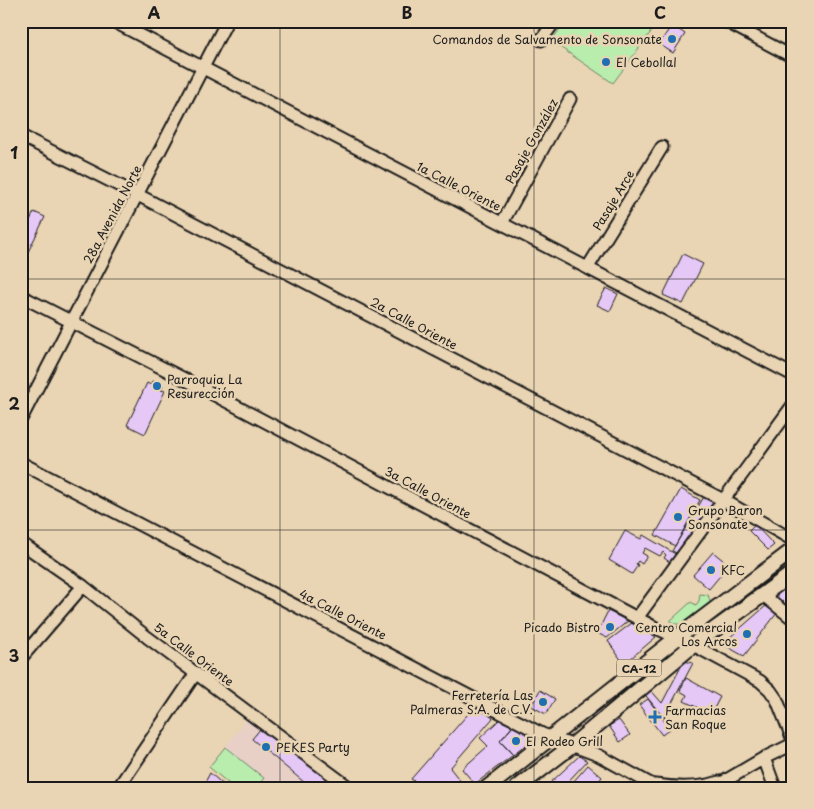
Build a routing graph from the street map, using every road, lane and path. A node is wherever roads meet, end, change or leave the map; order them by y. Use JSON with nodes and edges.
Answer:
{"nodes":[{"id":1,"x":113,"y":21,"type":"edge"},
{"id":2,"x":227,"y":21,"type":"edge"},
{"id":3,"x":555,"y":21,"type":"edge"},
{"id":4,"x":725,"y":21,"type":"edge"},
{"id":5,"x":541,"y":40,"type":"dead end"},
{"id":6,"x":793,"y":57,"type":"edge"},
{"id":7,"x":202,"y":68,"type":"junction"},
{"id":8,"x":570,"y":99,"type":"dead end"},
{"id":9,"x":21,"y":136,"type":"edge"},
{"id":10,"x":662,"y":147,"type":"dead end"},
{"id":11,"x":138,"y":195,"type":"junction"},
{"id":12,"x":502,"y":223,"type":"junction"},
{"id":13,"x":588,"y":267,"type":"junction"},
{"id":14,"x":21,"y":296,"type":"edge"},
{"id":15,"x":72,"y":320,"type":"junction"},
{"id":16,"x":793,"y":375,"type":"edge"},
{"id":17,"x":793,"y":406,"type":"edge"},
{"id":18,"x":21,"y":419,"type":"edge"},
{"id":19,"x":21,"y":463,"type":"edge"},
{"id":20,"x":724,"y":501,"type":"junction"},
{"id":21,"x":793,"y":540,"type":"edge"},
{"id":22,"x":21,"y":543,"type":"edge"},
{"id":23,"x":793,"y":550,"type":"edge"},
{"id":24,"x":793,"y":573,"type":"edge"},
{"id":25,"x":83,"y":586,"type":"junction"},
{"id":26,"x":763,"y":595,"type":"junction"},
{"id":27,"x":637,"y":618,"type":"junction"},
{"id":28,"x":793,"y":619,"type":"edge"},
{"id":29,"x":678,"y":637,"type":"junction"},
{"id":30,"x":693,"y":645,"type":"junction"},
{"id":31,"x":21,"y":658,"type":"edge"},
{"id":32,"x":196,"y":673,"type":"junction"},
{"id":33,"x":552,"y":738,"type":"junction"},
{"id":34,"x":793,"y":740,"type":"edge"},
{"id":35,"x":793,"y":744,"type":"edge"},
{"id":36,"x":573,"y":745,"type":"junction"},
{"id":37,"x":764,"y":758,"type":"junction"},
{"id":38,"x":716,"y":785,"type":"edge"},
{"id":39,"x":656,"y":787,"type":"edge"},
{"id":40,"x":118,"y":788,"type":"edge"},
{"id":41,"x":350,"y":788,"type":"edge"},
{"id":42,"x":487,"y":788,"type":"edge"},
{"id":43,"x":517,"y":788,"type":"edge"},
{"id":44,"x":775,"y":788,"type":"edge"}],
"edges":[{"from":1,"to":7,"type":"street","name":"1a Calle Oriente"},
{"from":2,"to":7,"type":"street","name":"28a Avenida Norte"},
{"from":3,"to":5,"type":"street"},
{"from":4,"to":6,"type":"street"},
{"from":7,"to":11,"type":"street","name":"28a Avenida Norte"},
{"from":7,"to":12,"type":"street","name":"1a Calle Oriente"},
{"from":8,"to":12,"type":"street","name":"Pasaje González"},
{"from":9,"to":11,"type":"street","name":"2a Calle Oriente"},
{"from":10,"to":13,"type":"street","name":"Pasaje Arce"},
{"from":11,"to":15,"type":"street","name":"28a Avenida Norte"},
{"from":11,"to":20,"type":"street","name":"2a Calle Oriente"},
{"from":12,"to":13,"type":"street","name":"1a Calle Oriente"},
{"from":13,"to":16,"type":"street","name":"1a Calle Oriente"},
{"from":14,"to":15,"type":"street","name":"3a Calle Oriente"},
{"from":15,"to":18,"type":"street","name":"28a Avenida Norte"},
{"from":15,"to":27,"type":"street","name":"3a Calle Oriente"},
{"from":17,"to":20,"type":"street"},
{"from":19,"to":33,"type":"street","name":"4a Calle Oriente"},
{"from":20,"to":21,"type":"street","name":"2a Calle Oriente"},
{"from":20,"to":27,"type":"street"},
{"from":22,"to":25,"type":"street","name":"5a Calle Oriente"},
{"from":23,"to":29,"type":"main road","number":"CA-12"},
{"from":24,"to":26,"type":"main road"},
{"from":25,"to":31,"type":"street"},
{"from":25,"to":32,"type":"street","name":"5a Calle Oriente"},
{"from":26,"to":28,"type":"street"},
{"from":26,"to":30,"type":"main road"},
{"from":27,"to":29,"type":"street","name":"3a Calle Oriente"},
{"from":29,"to":30,"type":"street","name":"3a Calle Oriente"},
{"from":29,"to":33,"type":"main road","number":"CA-12"},
{"from":30,"to":34,"type":"street","name":"3a Calle Oriente"},
{"from":30,"to":36,"type":"main road"},
{"from":32,"to":40,"type":"street"},
{"from":32,"to":41,"type":"street","name":"5a Calle Oriente"},
{"from":33,"to":36,"type":"street","name":"4a Calle Oriente"},
{"from":33,"to":42,"type":"main road","number":"CA-12"},
{"from":35,"to":37,"type":"street","name":"4a Calle Oriente"},
{"from":36,"to":39,"type":"street","name":"4a Calle Oriente"},
{"from":36,"to":43,"type":"main road"},
{"from":37,"to":38,"type":"street","name":"4a Calle Oriente"},
{"from":37,"to":44,"type":"street"},
{"from":38,"to":39,"type":"street","name":"4a Calle Oriente"}]}
